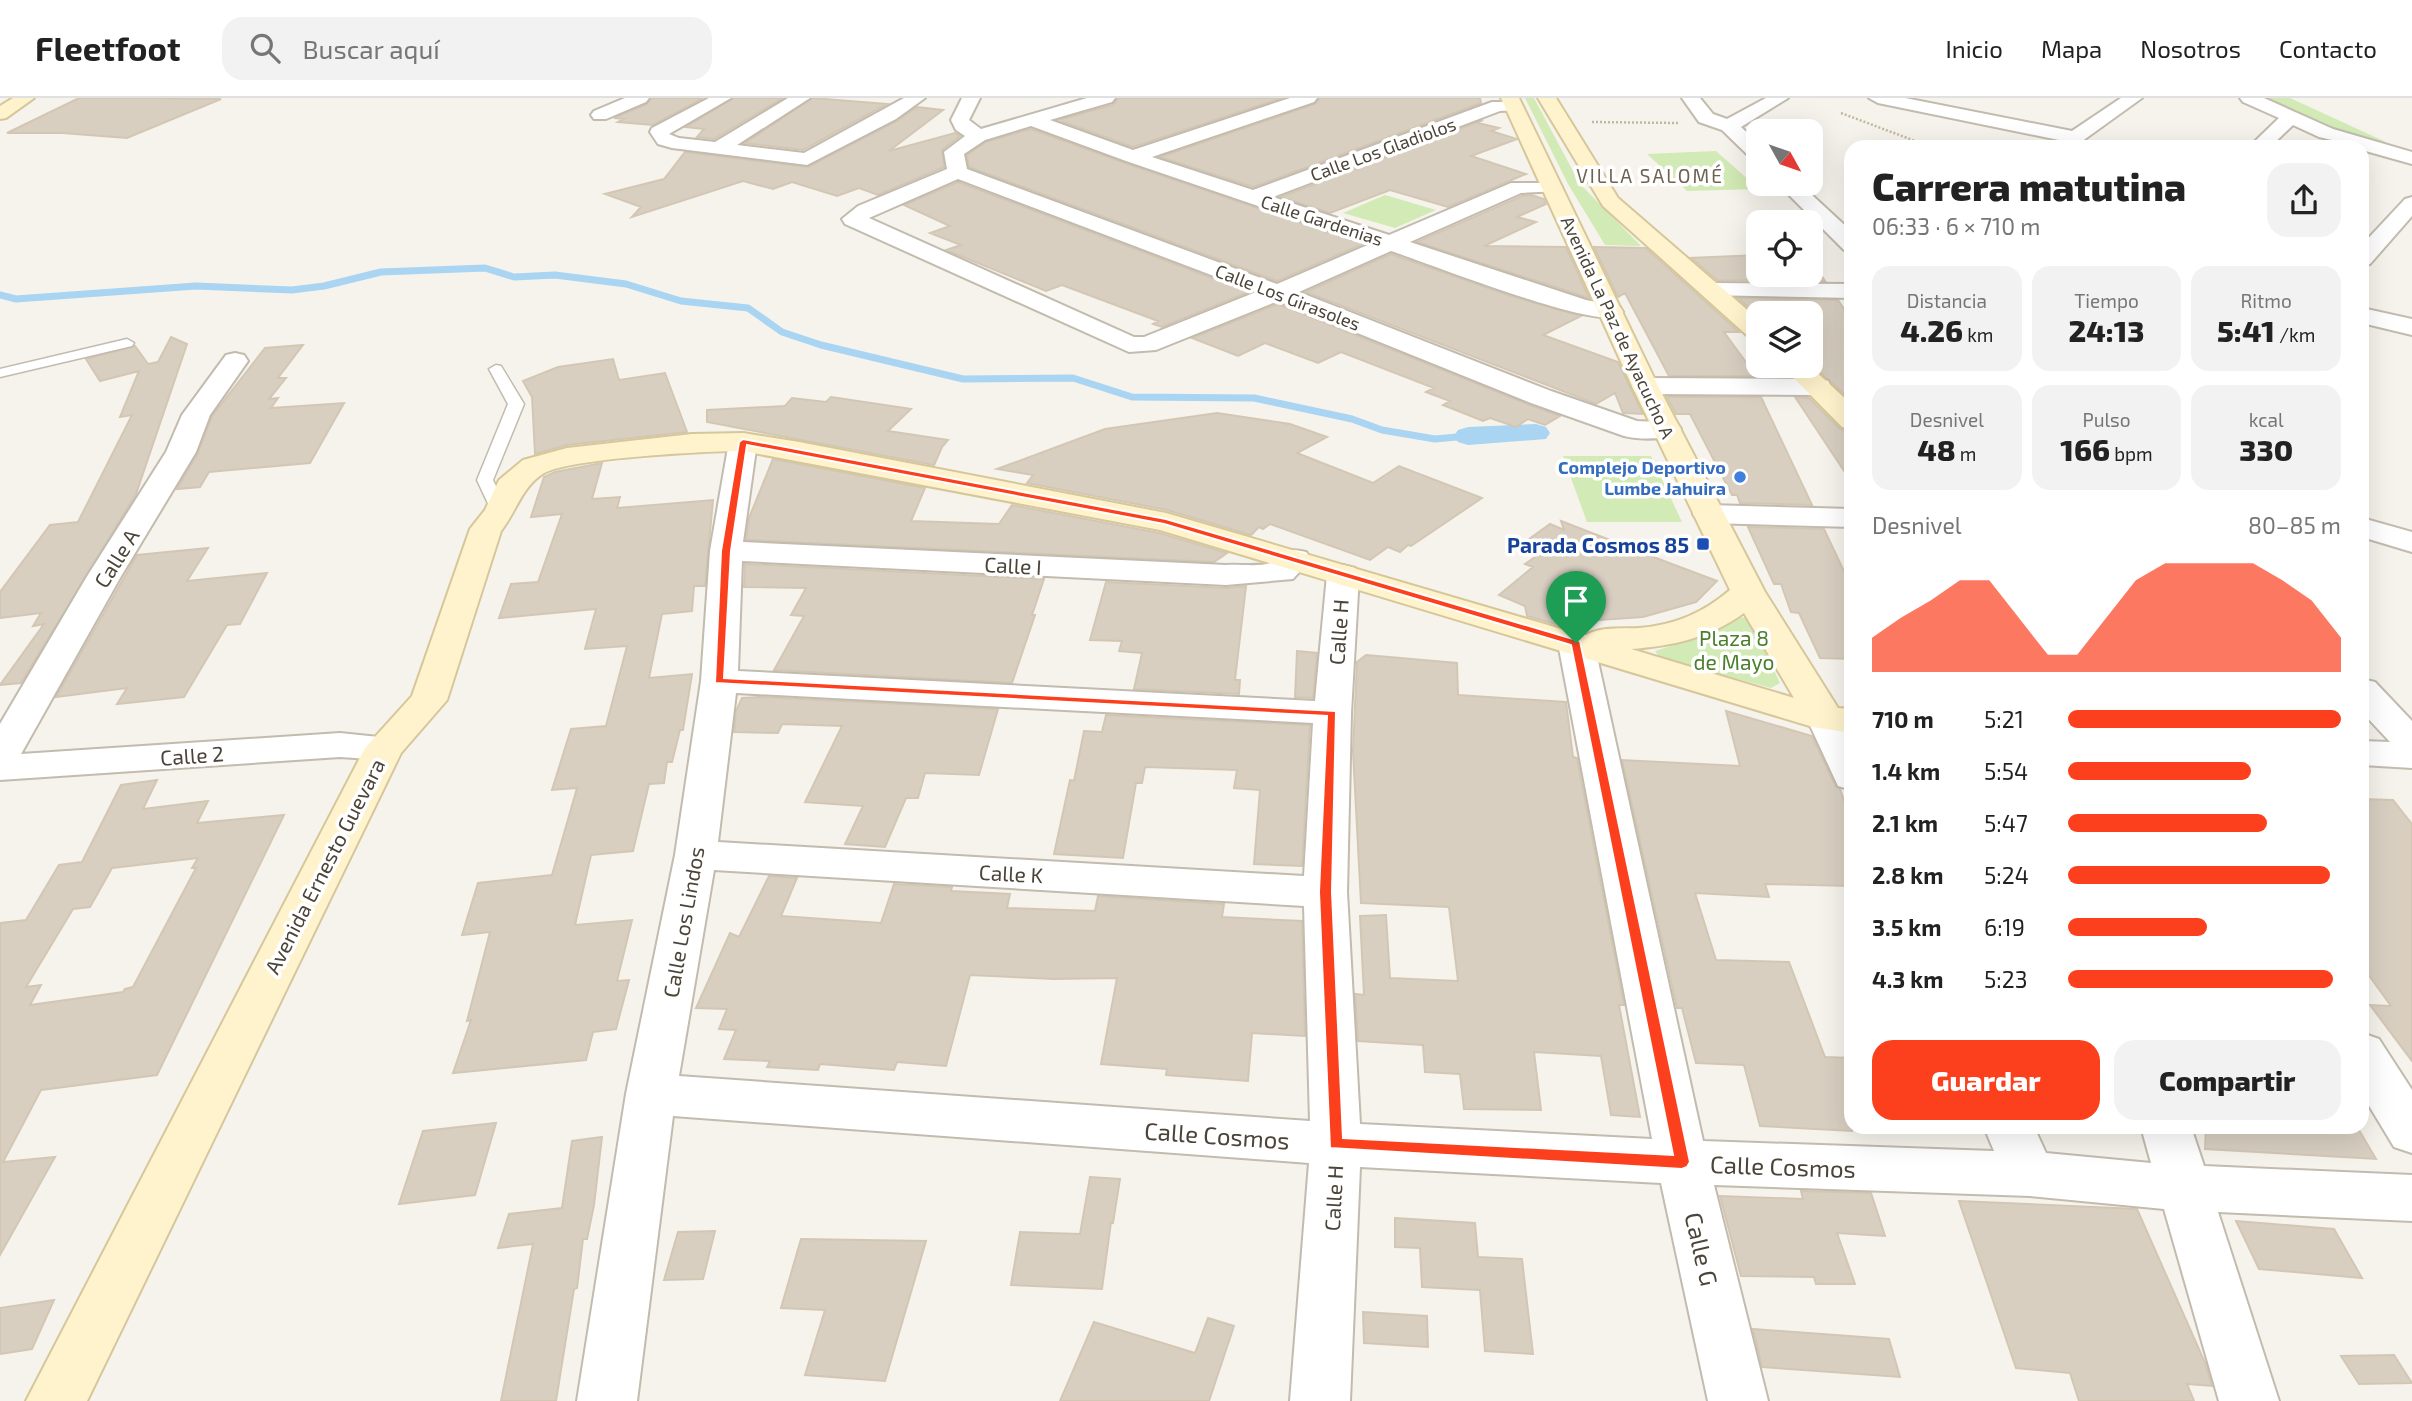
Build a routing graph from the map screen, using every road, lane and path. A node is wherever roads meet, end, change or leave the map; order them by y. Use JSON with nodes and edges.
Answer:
{"nodes":[{"id":1,"x":24,"y":98,"type":"edge"},
{"id":2,"x":640,"y":98,"type":"edge"},
{"id":3,"x":722,"y":98,"type":"edge"},
{"id":4,"x":801,"y":98,"type":"edge"},
{"id":5,"x":916,"y":98,"type":"edge"},
{"id":6,"x":971,"y":98,"type":"edge"},
{"id":7,"x":1308,"y":98,"type":"edge"},
{"id":8,"x":1547,"y":98,"type":"edge"},
{"id":9,"x":1691,"y":98,"type":"edge"},
{"id":10,"x":1779,"y":98,"type":"edge"},
{"id":11,"x":1878,"y":98,"type":"edge"},
{"id":12,"x":1948,"y":98,"type":"edge"},
{"id":13,"x":2133,"y":98,"type":"edge"},
{"id":14,"x":2249,"y":98,"type":"edge"},
{"id":15,"x":1101,"y":99,"type":"edge"},
{"id":16,"x":1511,"y":102,"type":"edge"},
{"id":17,"x":1930,"y":108,"type":"junction"},
{"id":18,"x":1841,"y":113,"type":"dead end"},
{"id":19,"x":0,"y":114,"type":"edge"},
{"id":20,"x":600,"y":115,"type":"dead end"},
{"id":21,"x":2338,"y":116,"type":"dead end"},
{"id":22,"x":1706,"y":118,"type":"junction"},
{"id":23,"x":2290,"y":118,"type":"junction"},
{"id":24,"x":1035,"y":121,"type":"junction"},
{"id":25,"x":1592,"y":122,"type":"dead end"},
{"id":26,"x":1729,"y":126,"type":"junction"},
{"id":27,"x":978,"y":136,"type":"junction"},
{"id":28,"x":1915,"y":140,"type":"edge"},
{"id":29,"x":2060,"y":140,"type":"edge"},
{"id":30,"x":2071,"y":140,"type":"edge"},
{"id":31,"x":2266,"y":140,"type":"edge"},
{"id":32,"x":2348,"y":140,"type":"edge"},
{"id":33,"x":1746,"y":142,"type":"edge"},
{"id":34,"x":2369,"y":147,"type":"edge"},
{"id":35,"x":719,"y":148,"type":"junction"},
{"id":36,"x":2412,"y":150,"type":"edge"},
{"id":37,"x":1133,"y":157,"type":"junction"},
{"id":38,"x":2412,"y":158,"type":"edge"},
{"id":39,"x":958,"y":172,"type":"junction"},
{"id":40,"x":1552,"y":187,"type":"junction"},
{"id":41,"x":1801,"y":196,"type":"edge"},
{"id":42,"x":1254,"y":197,"type":"junction"},
{"id":43,"x":2412,"y":204,"type":"edge"},
{"id":44,"x":1844,"y":237,"type":"edge"},
{"id":45,"x":1389,"y":242,"type":"junction"},
{"id":46,"x":2369,"y":251,"type":"edge"},
{"id":47,"x":1712,"y":290,"type":"junction"},
{"id":48,"x":1278,"y":292,"type":"junction"},
{"id":49,"x":1844,"y":295,"type":"edge"},
{"id":50,"x":1611,"y":312,"type":"junction"},
{"id":51,"x":2369,"y":317,"type":"edge"},
{"id":52,"x":1746,"y":321,"type":"edge"},
{"id":53,"x":2412,"y":327,"type":"edge"},
{"id":54,"x":127,"y":343,"type":"dead end"},
{"id":55,"x":235,"y":361,"type":"dead end"},
{"id":56,"x":496,"y":369,"type":"dead end"},
{"id":57,"x":0,"y":373,"type":"edge"},
{"id":58,"x":1808,"y":378,"type":"edge"},
{"id":59,"x":1646,"y":386,"type":"junction"},
{"id":60,"x":1818,"y":387,"type":"junction"},
{"id":61,"x":1844,"y":413,"type":"edge"},
{"id":62,"x":1667,"y":429,"type":"junction"},
{"id":63,"x":743,"y":442,"type":"junction"},
{"id":64,"x":500,"y":512,"type":"junction"},
{"id":65,"x":1709,"y":514,"type":"junction"},
{"id":66,"x":1844,"y":518,"type":"edge"},
{"id":67,"x":2369,"y":529,"type":"edge"},
{"id":68,"x":2412,"y":542,"type":"edge"},
{"id":69,"x":726,"y":551,"type":"junction"},
{"id":70,"x":1295,"y":559,"type":"junction"},
{"id":71,"x":1343,"y":575,"type":"junction"},
{"id":72,"x":1748,"y":592,"type":"junction"},
{"id":73,"x":1576,"y":643,"type":"junction"},
{"id":74,"x":719,"y":681,"type":"junction"},
{"id":75,"x":2369,"y":697,"type":"edge"},
{"id":76,"x":1332,"y":713,"type":"junction"},
{"id":77,"x":1839,"y":720,"type":"edge"},
{"id":78,"x":1844,"y":742,"type":"edge"},
{"id":79,"x":2412,"y":743,"type":"edge"},
{"id":80,"x":384,"y":748,"type":"junction"},
{"id":81,"x":2369,"y":753,"type":"edge"},
{"id":82,"x":2412,"y":756,"type":"edge"},
{"id":83,"x":0,"y":757,"type":"edge"},
{"id":84,"x":0,"y":768,"type":"edge"},
{"id":85,"x":696,"y":855,"type":"junction"},
{"id":86,"x":1325,"y":892,"type":"junction"},
{"id":87,"x":2369,"y":1063,"type":"edge"},
{"id":88,"x":651,"y":1094,"type":"junction"},
{"id":89,"x":2412,"y":1132,"type":"edge"},
{"id":90,"x":2012,"y":1134,"type":"edge"},
{"id":91,"x":2168,"y":1134,"type":"edge"},
{"id":92,"x":1336,"y":1144,"type":"junction"},
{"id":93,"x":1682,"y":1162,"type":"junction"},
{"id":94,"x":2030,"y":1174,"type":"junction"},
{"id":95,"x":2185,"y":1188,"type":"junction"},
{"id":96,"x":2412,"y":1198,"type":"edge"},
{"id":97,"x":56,"y":1401,"type":"edge"},
{"id":98,"x":607,"y":1401,"type":"edge"},
{"id":99,"x":1320,"y":1401,"type":"edge"},
{"id":100,"x":1738,"y":1401,"type":"edge"},
{"id":101,"x":2249,"y":1401,"type":"edge"}],
"edges":[{"from":1,"to":19,"type":"main road"},
{"from":2,"to":20,"type":"street"},
{"from":3,"to":35,"type":"street"},
{"from":4,"to":35,"type":"street"},
{"from":5,"to":35,"type":"street"},
{"from":6,"to":27,"type":"street"},
{"from":7,"to":37,"type":"street"},
{"from":8,"to":47,"type":"main road"},
{"from":9,"to":22,"type":"street"},
{"from":10,"to":26,"type":"street"},
{"from":11,"to":17,"type":"street"},
{"from":12,"to":17,"type":"street"},
{"from":13,"to":30,"type":"street"},
{"from":14,"to":23,"type":"street"},
{"from":15,"to":24,"type":"street"},
{"from":16,"to":40,"type":"main road","name":"Avenida La Paz de Ayacucho A"},
{"from":16,"to":42,"type":"street","name":"Calle Los Gladiolos"},
{"from":17,"to":29,"type":"street"},
{"from":18,"to":28,"type":"path"},
{"from":21,"to":36,"type":"street"},
{"from":22,"to":25,"type":"path"},
{"from":22,"to":26,"type":"street"},
{"from":23,"to":31,"type":"street"},
{"from":23,"to":32,"type":"street"},
{"from":24,"to":27,"type":"street"},
{"from":24,"to":37,"type":"street","name":"Calle Gardenias"},
{"from":26,"to":33,"type":"street"},
{"from":27,"to":39,"type":"street"},
{"from":34,"to":38,"type":"street"},
{"from":37,"to":42,"type":"street","name":"Calle Gardenias"},
{"from":39,"to":48,"type":"street","name":"Calle Los Girasoles"},
{"from":39,"to":48,"type":"street"},
{"from":40,"to":45,"type":"street"},
{"from":40,"to":50,"type":"main road","name":"Avenida La Paz de Ayacucho A"},
{"from":41,"to":44,"type":"street"},
{"from":42,"to":45,"type":"street","name":"Calle Gardenias"},
{"from":43,"to":46,"type":"street"},
{"from":45,"to":48,"type":"street"},
{"from":45,"to":50,"type":"street","name":"Calle Gardenias"},
{"from":47,"to":49,"type":"street"},
{"from":47,"to":52,"type":"main road"},
{"from":48,"to":62,"type":"street","name":"Calle Los Girasoles"},
{"from":50,"to":59,"type":"main road","name":"Avenida La Paz de Ayacucho A"},
{"from":51,"to":53,"type":"street"},
{"from":54,"to":57,"type":"lane"},
{"from":55,"to":83,"type":"street","name":"Calle A"},
{"from":56,"to":64,"type":"lane"},
{"from":58,"to":60,"type":"main road"},
{"from":59,"to":60,"type":"street"},
{"from":59,"to":62,"type":"main road","name":"Avenida La Paz de Ayacucho A"},
{"from":60,"to":61,"type":"main road"},
{"from":62,"to":65,"type":"main road","name":"Avenida La Paz de Ayacucho A"},
{"from":63,"to":64,"type":"main road","name":"Avenida Ernesto Guevara"},
{"from":63,"to":69,"type":"street","name":"Calle Los Lindos"},
{"from":63,"to":70,"type":"main road","name":"Avenida Ernesto Guevara"},
{"from":64,"to":80,"type":"main road","name":"Avenida Ernesto Guevara"},
{"from":65,"to":66,"type":"street"},
{"from":65,"to":72,"type":"main road","name":"Avenida La Paz de Ayacucho A"},
{"from":67,"to":68,"type":"street"},
{"from":69,"to":70,"type":"street","name":"Calle I"},
{"from":69,"to":74,"type":"street","name":"Calle Los Lindos"},
{"from":70,"to":71,"type":"main road","name":"Avenida Ernesto Guevara"},
{"from":71,"to":73,"type":"main road","name":"Avenida Ernesto Guevara"},
{"from":71,"to":76,"type":"street","name":"Calle H"},
{"from":72,"to":73,"type":"main road"},
{"from":72,"to":77,"type":"main road","name":"Avenida La Paz de Ayacucho A"},
{"from":73,"to":77,"type":"main road","name":"Avenida Ernesto Guevara"},
{"from":73,"to":93,"type":"street","name":"Calle G"},
{"from":74,"to":76,"type":"street"},
{"from":74,"to":85,"type":"street","name":"Calle Los Lindos"},
{"from":75,"to":79,"type":"street"},
{"from":76,"to":86,"type":"street","name":"Calle H"},
{"from":77,"to":78,"type":"street","name":"Avenida La Paz de Ayacucho A"},
{"from":80,"to":84,"type":"street","name":"Calle 2"},
{"from":80,"to":97,"type":"main road","name":"Avenida Ernesto Guevara"},
{"from":81,"to":82,"type":"street"},
{"from":85,"to":86,"type":"street","name":"Calle K"},
{"from":85,"to":88,"type":"street","name":"Calle Los Lindos"},
{"from":86,"to":92,"type":"street","name":"Calle H"},
{"from":87,"to":89,"type":"street"},
{"from":88,"to":92,"type":"street","name":"Calle Cosmos"},
{"from":88,"to":98,"type":"street","name":"Calle Los Lindos"},
{"from":90,"to":94,"type":"street"},
{"from":91,"to":95,"type":"street"},
{"from":92,"to":93,"type":"street","name":"Calle Cosmos"},
{"from":92,"to":99,"type":"street","name":"Calle H"},
{"from":93,"to":94,"type":"street","name":"Calle Cosmos"},
{"from":93,"to":100,"type":"street","name":"Calle G"},
{"from":94,"to":95,"type":"street","name":"Calle Cosmos"},
{"from":95,"to":96,"type":"street","name":"Calle Cosmos"},
{"from":95,"to":101,"type":"street"}]}
